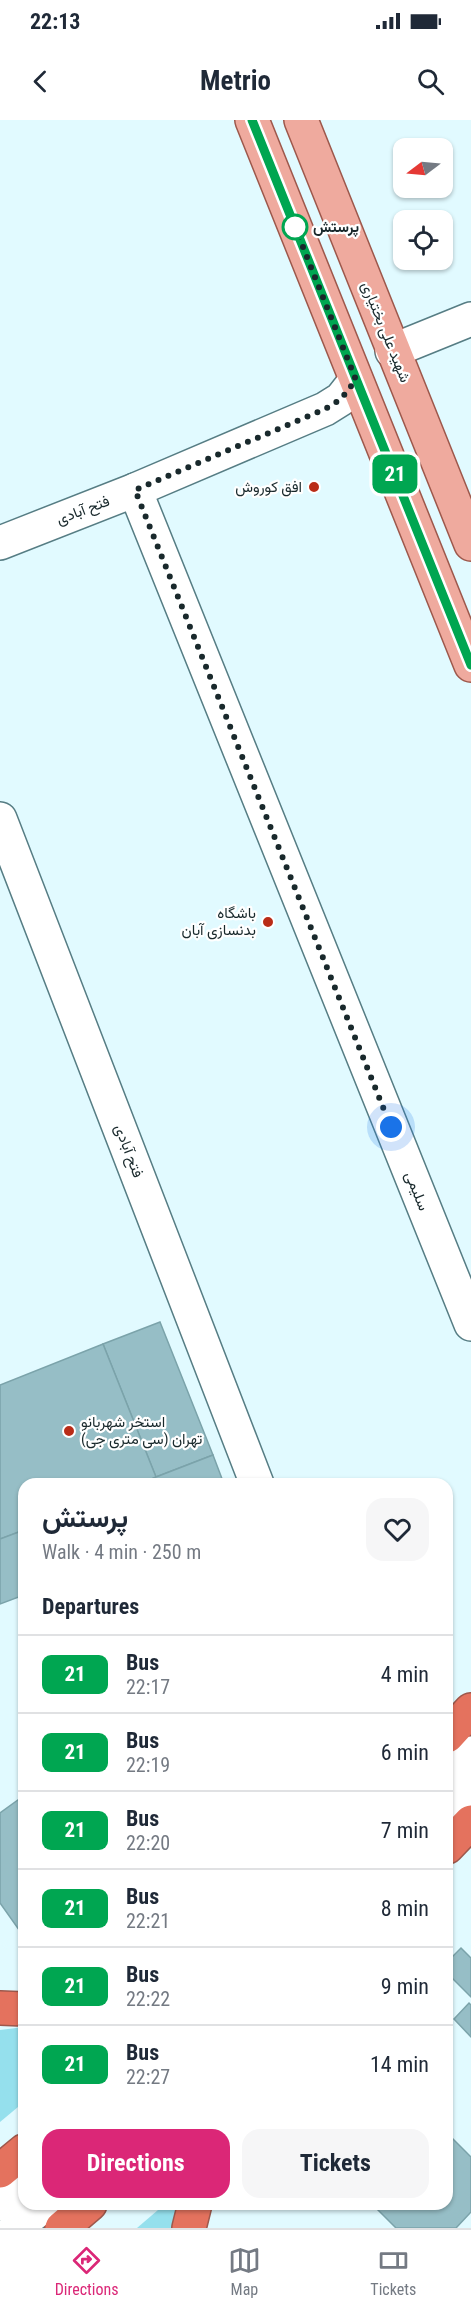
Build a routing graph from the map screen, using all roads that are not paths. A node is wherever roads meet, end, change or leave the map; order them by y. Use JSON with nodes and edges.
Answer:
{"nodes":[{"id":1,"x":252,"y":120,"type":"edge"},
{"id":2,"x":301,"y":120,"type":"edge"},
{"id":3,"x":471,"y":319,"type":"edge"},
{"id":4,"x":392,"y":351,"type":"junction"},
{"id":5,"x":356,"y":380,"type":"junction"},
{"id":6,"x":135,"y":490,"type":"junction"},
{"id":7,"x":0,"y":543,"type":"edge"},
{"id":8,"x":471,"y":544,"type":"edge"},
{"id":9,"x":471,"y":665,"type":"edge"},
{"id":10,"x":0,"y":819,"type":"edge"},
{"id":11,"x":471,"y":1324,"type":"edge"},
{"id":12,"x":255,"y":1478,"type":"edge"},
{"id":13,"x":471,"y":1710,"type":"edge"},
{"id":14,"x":453,"y":1730,"type":"edge"},
{"id":15,"x":471,"y":1753,"type":"edge"},
{"id":16,"x":453,"y":1771,"type":"edge"},
{"id":17,"x":471,"y":1784,"type":"edge"},
{"id":18,"x":453,"y":1803,"type":"edge"},
{"id":19,"x":471,"y":1822,"type":"edge"},
{"id":20,"x":453,"y":1841,"type":"edge"},
{"id":21,"x":0,"y":2008,"type":"edge"},
{"id":22,"x":18,"y":2009,"type":"edge"},
{"id":23,"x":18,"y":2156,"type":"edge"},
{"id":24,"x":0,"y":2171,"type":"edge"},
{"id":25,"x":18,"y":2190,"type":"edge"},
{"id":26,"x":0,"y":2204,"type":"edge"},
{"id":27,"x":38,"y":2210,"type":"edge"},
{"id":28,"x":83,"y":2210,"type":"edge"},
{"id":29,"x":194,"y":2210,"type":"edge"},
{"id":30,"x":15,"y":2228,"type":"edge"},
{"id":31,"x":62,"y":2228,"type":"edge"},
{"id":32,"x":189,"y":2228,"type":"edge"}],
"edges":[{"from":1,"to":5,"type":"main road"},
{"from":2,"to":4,"type":"main road","name":"شهید علی بختیاری"},
{"from":3,"to":4,"type":"street"},
{"from":4,"to":5,"type":"main road"},
{"from":4,"to":8,"type":"main road","name":"شهید علی بختیاری"},
{"from":5,"to":6,"type":"street","name":"فتح آبادی"},
{"from":5,"to":9,"type":"main road"},
{"from":6,"to":7,"type":"street","name":"فتح آبادی"},
{"from":6,"to":11,"type":"street","name":"سلیمی"},
{"from":10,"to":12,"type":"street","name":"فتح آبادی"},
{"from":13,"to":14,"type":"highway"},
{"from":15,"to":16,"type":"street"},
{"from":17,"to":18,"type":"street"},
{"from":19,"to":20,"type":"highway"},
{"from":21,"to":22,"type":"highway"},
{"from":23,"to":24,"type":"highway"},
{"from":25,"to":26,"type":"street"},
{"from":27,"to":30,"type":"street"},
{"from":28,"to":31,"type":"highway"},
{"from":29,"to":32,"type":"highway"}]}
